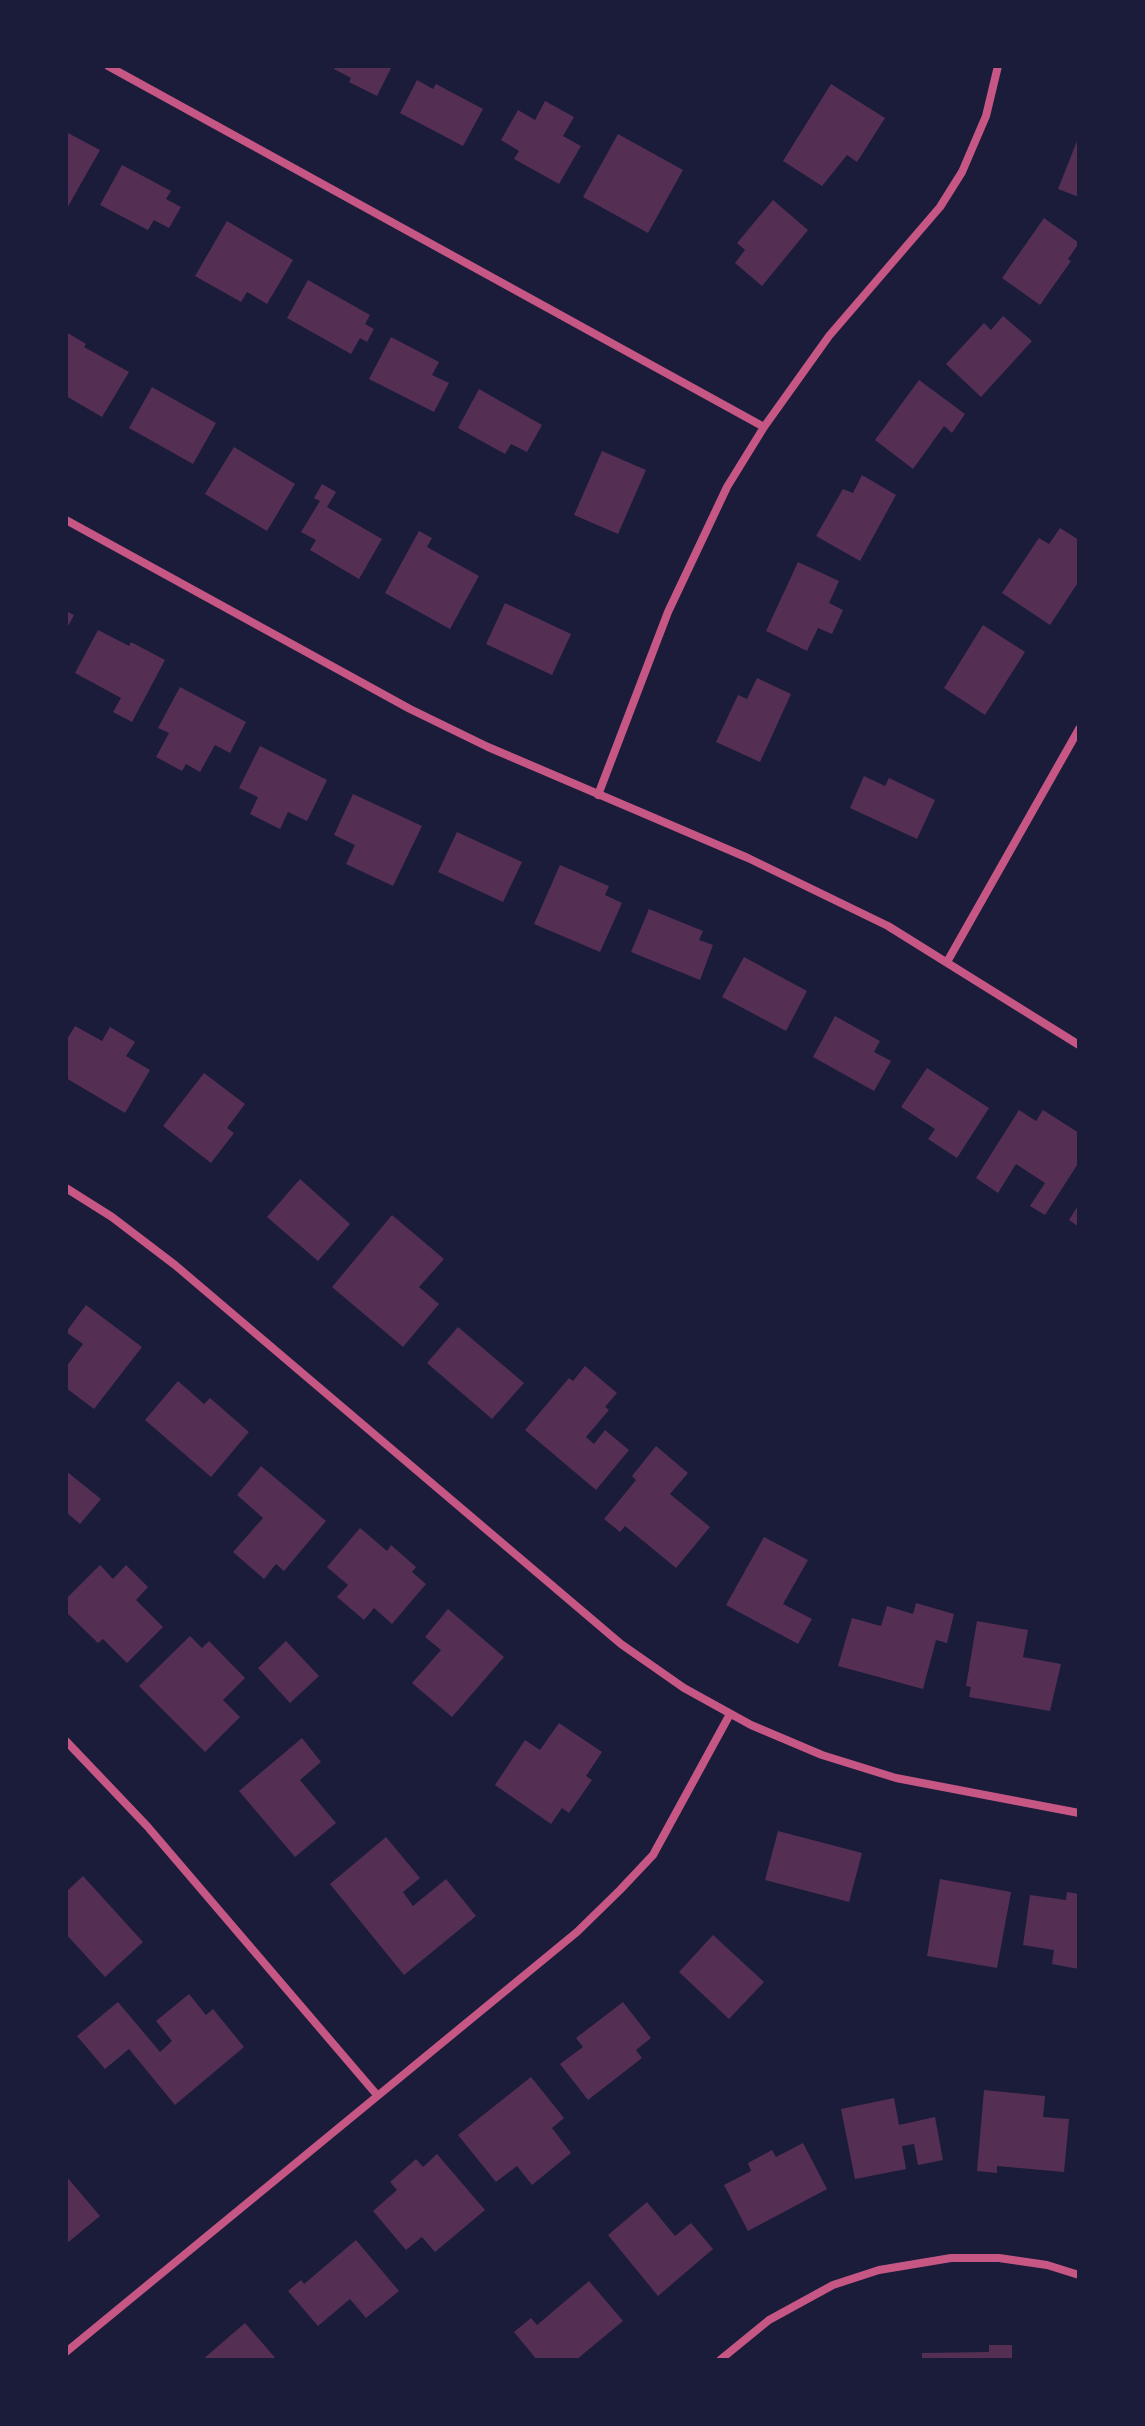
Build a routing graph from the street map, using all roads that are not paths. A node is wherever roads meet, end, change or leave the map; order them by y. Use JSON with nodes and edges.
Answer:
{"nodes":[{"id":1,"x":108,"y":66,"type":"edge"},
{"id":2,"x":998,"y":66,"type":"edge"},
{"id":3,"x":764,"y":427,"type":"junction"},
{"id":4,"x":66,"y":520,"type":"edge"},
{"id":5,"x":1079,"y":729,"type":"edge"},
{"id":6,"x":598,"y":795,"type":"junction"},
{"id":7,"x":947,"y":962,"type":"junction"},
{"id":8,"x":1079,"y":1045,"type":"edge"},
{"id":9,"x":66,"y":1188,"type":"edge"},
{"id":10,"x":730,"y":1714,"type":"junction"},
{"id":11,"x":66,"y":1741,"type":"edge"},
{"id":12,"x":1079,"y":1813,"type":"edge"},
{"id":13,"x":377,"y":2095,"type":"junction"},
{"id":14,"x":1079,"y":2275,"type":"edge"},
{"id":15,"x":66,"y":2352,"type":"edge"},
{"id":16,"x":720,"y":2360,"type":"edge"}],
"edges":[{"from":1,"to":3,"type":"street"},
{"from":2,"to":3,"type":"street"},
{"from":3,"to":6,"type":"street"},
{"from":4,"to":6,"type":"street"},
{"from":5,"to":7,"type":"street"},
{"from":6,"to":7,"type":"street"},
{"from":7,"to":8,"type":"street"},
{"from":9,"to":10,"type":"street"},
{"from":10,"to":12,"type":"street"},
{"from":10,"to":13,"type":"street"},
{"from":11,"to":13,"type":"street"},
{"from":13,"to":15,"type":"street"},
{"from":14,"to":16,"type":"street"}]}
